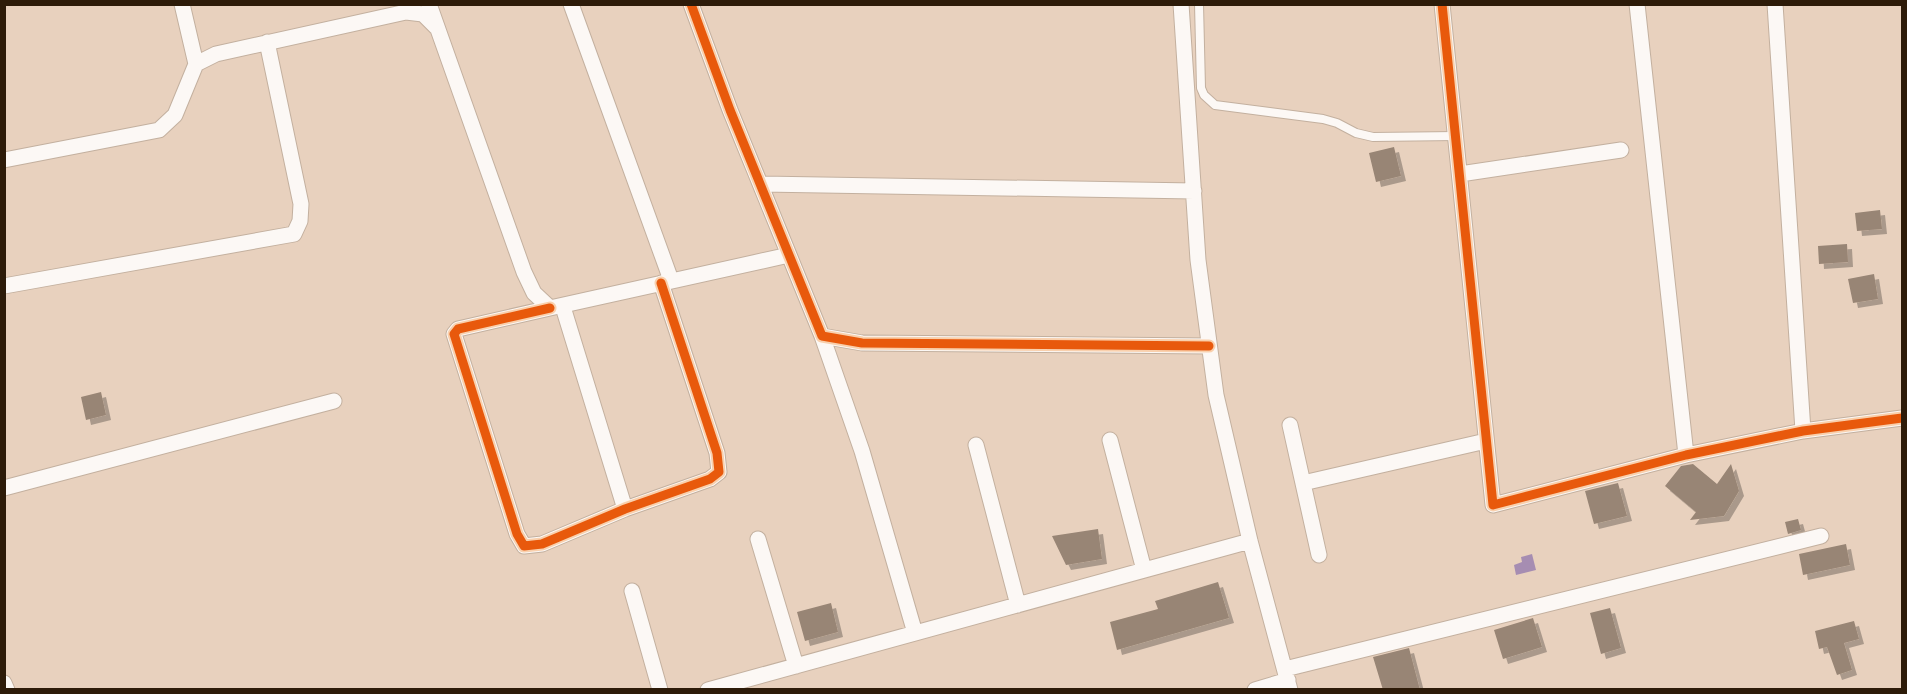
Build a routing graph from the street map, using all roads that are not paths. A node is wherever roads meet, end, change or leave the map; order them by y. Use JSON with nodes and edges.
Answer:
{"nodes":[{"id":1,"x":182,"y":4,"type":"edge"},
{"id":2,"x":429,"y":4,"type":"edge"},
{"id":3,"x":571,"y":4,"type":"edge"},
{"id":4,"x":691,"y":4,"type":"edge"},
{"id":5,"x":1181,"y":4,"type":"edge"},
{"id":6,"x":1199,"y":4,"type":"edge"},
{"id":7,"x":1442,"y":4,"type":"edge"},
{"id":8,"x":1637,"y":4,"type":"edge"},
{"id":9,"x":1775,"y":4,"type":"edge"},
{"id":10,"x":436,"y":27,"type":"junction"},
{"id":11,"x":267,"y":42,"type":"junction"},
{"id":12,"x":196,"y":64,"type":"junction"},
{"id":13,"x":1457,"y":136,"type":"junction"},
{"id":14,"x":1621,"y":150,"type":"dead end"},
{"id":15,"x":4,"y":160,"type":"edge"},
{"id":16,"x":1460,"y":174,"type":"junction"},
{"id":17,"x":761,"y":184,"type":"junction"},
{"id":18,"x":1194,"y":191,"type":"junction"},
{"id":19,"x":789,"y":255,"type":"junction"},
{"id":20,"x":666,"y":282,"type":"junction"},
{"id":21,"x":4,"y":286,"type":"edge"},
{"id":22,"x":557,"y":307,"type":"junction"},
{"id":23,"x":822,"y":336,"type":"junction"},
{"id":24,"x":1209,"y":346,"type":"junction"},
{"id":25,"x":334,"y":401,"type":"dead end"},
{"id":26,"x":1902,"y":418,"type":"edge"},
{"id":27,"x":1290,"y":425,"type":"dead end"},
{"id":28,"x":1803,"y":431,"type":"junction"},
{"id":29,"x":1110,"y":440,"type":"dead end"},
{"id":30,"x":1486,"y":441,"type":"junction"},
{"id":31,"x":976,"y":445,"type":"dead end"},
{"id":32,"x":1686,"y":455,"type":"junction"},
{"id":33,"x":1303,"y":483,"type":"junction"},
{"id":34,"x":4,"y":488,"type":"edge"},
{"id":35,"x":625,"y":509,"type":"junction"},
{"id":36,"x":1821,"y":536,"type":"dead end"},
{"id":37,"x":758,"y":539,"type":"dead end"},
{"id":38,"x":1250,"y":542,"type":"junction"},
{"id":39,"x":1319,"y":555,"type":"dead end"},
{"id":40,"x":1144,"y":570,"type":"junction"},
{"id":41,"x":632,"y":591,"type":"dead end"},
{"id":42,"x":1018,"y":605,"type":"junction"},
{"id":43,"x":915,"y":633,"type":"junction"},
{"id":44,"x":796,"y":666,"type":"junction"},
{"id":45,"x":1288,"y":679,"type":"edge"},
{"id":46,"x":4,"y":683,"type":"edge"},
{"id":47,"x":7,"y":690,"type":"edge"},
{"id":48,"x":660,"y":690,"type":"edge"},
{"id":49,"x":708,"y":690,"type":"edge"},
{"id":50,"x":1256,"y":690,"type":"edge"}],
"edges":[{"from":1,"to":12,"type":"street"},
{"from":2,"to":10,"type":"street"},
{"from":3,"to":20,"type":"street"},
{"from":4,"to":17,"type":"street"},
{"from":5,"to":18,"type":"street"},
{"from":6,"to":13,"type":"lane"},
{"from":7,"to":13,"type":"street"},
{"from":8,"to":32,"type":"street"},
{"from":9,"to":28,"type":"street"},
{"from":10,"to":11,"type":"street"},
{"from":10,"to":22,"type":"street"},
{"from":11,"to":12,"type":"street"},
{"from":11,"to":21,"type":"street"},
{"from":12,"to":15,"type":"street"},
{"from":13,"to":16,"type":"street"},
{"from":14,"to":16,"type":"street"},
{"from":16,"to":30,"type":"street"},
{"from":17,"to":18,"type":"street"},
{"from":17,"to":19,"type":"street"},
{"from":18,"to":24,"type":"street"},
{"from":19,"to":20,"type":"street"},
{"from":19,"to":23,"type":"street"},
{"from":20,"to":22,"type":"street"},
{"from":20,"to":35,"type":"street"},
{"from":22,"to":35,"type":"street"},
{"from":22,"to":35,"type":"street"},
{"from":23,"to":24,"type":"street"},
{"from":23,"to":43,"type":"street"},
{"from":24,"to":38,"type":"street"},
{"from":25,"to":34,"type":"street"},
{"from":26,"to":28,"type":"street"},
{"from":27,"to":33,"type":"street"},
{"from":28,"to":32,"type":"street"},
{"from":29,"to":40,"type":"street"},
{"from":30,"to":32,"type":"street"},
{"from":30,"to":33,"type":"street"},
{"from":31,"to":42,"type":"street"},
{"from":33,"to":39,"type":"street"},
{"from":36,"to":45,"type":"street"},
{"from":37,"to":44,"type":"street"},
{"from":38,"to":40,"type":"street"},
{"from":38,"to":45,"type":"street"},
{"from":40,"to":42,"type":"street"},
{"from":41,"to":48,"type":"street"},
{"from":42,"to":43,"type":"street"},
{"from":43,"to":44,"type":"street"},
{"from":44,"to":49,"type":"street"},
{"from":45,"to":50,"type":"street"},
{"from":46,"to":47,"type":"street"}]}
